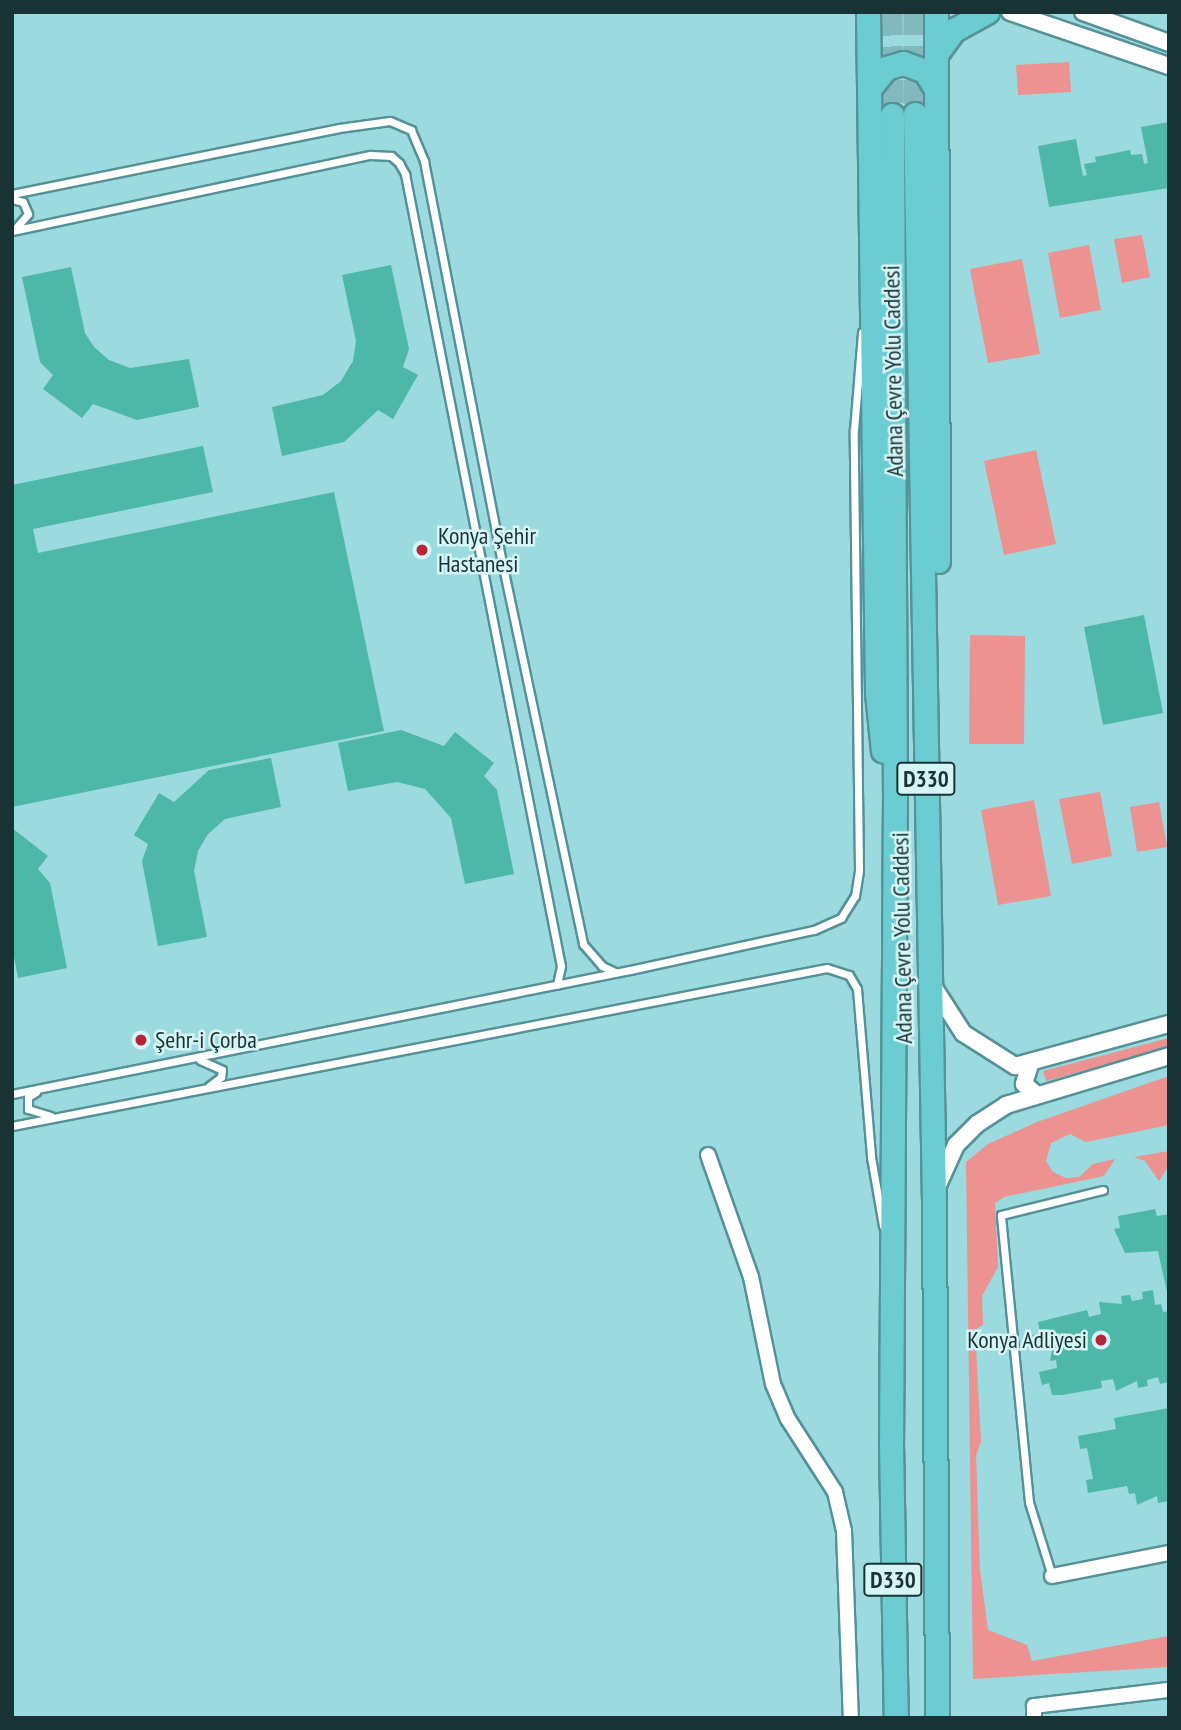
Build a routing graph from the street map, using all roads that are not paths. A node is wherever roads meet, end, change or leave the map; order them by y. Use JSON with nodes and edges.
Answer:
{"nodes":[{"id":1,"x":936,"y":12,"type":"edge"},
{"id":2,"x":987,"y":12,"type":"edge"},
{"id":3,"x":1010,"y":12,"type":"edge"},
{"id":4,"x":1083,"y":12,"type":"edge"},
{"id":5,"x":867,"y":19,"type":"edge"},
{"id":6,"x":1169,"y":43,"type":"edge"},
{"id":7,"x":937,"y":53,"type":"junction"},
{"id":8,"x":1169,"y":66,"type":"edge"},
{"id":9,"x":869,"y":89,"type":"junction"},
{"id":10,"x":936,"y":89,"type":"junction"},
{"id":11,"x":915,"y":114,"type":"tunnel mouth"},
{"id":12,"x":891,"y":115,"type":"tunnel mouth"},
{"id":13,"x":12,"y":197,"type":"edge"},
{"id":14,"x":12,"y":230,"type":"edge"},
{"id":15,"x":870,"y":283,"type":"junction"},
{"id":16,"x":925,"y":767,"type":"junction"},
{"id":17,"x":895,"y":795,"type":"junction"},
{"id":18,"x":616,"y":973,"type":"junction"},
{"id":19,"x":929,"y":977,"type":"junction"},
{"id":20,"x":557,"y":985,"type":"junction"},
{"id":21,"x":1169,"y":1024,"type":"edge"},
{"id":22,"x":1169,"y":1056,"type":"edge"},
{"id":23,"x":194,"y":1059,"type":"junction"},
{"id":24,"x":1030,"y":1065,"type":"junction"},
{"id":25,"x":46,"y":1088,"type":"junction"},
{"id":26,"x":198,"y":1090,"type":"junction"},
{"id":27,"x":12,"y":1094,"type":"edge"},
{"id":28,"x":1036,"y":1094,"type":"junction"},
{"id":29,"x":67,"y":1116,"type":"junction"},
{"id":30,"x":12,"y":1126,"type":"edge"},
{"id":31,"x":708,"y":1155,"type":"dead end"},
{"id":32,"x":1103,"y":1190,"type":"dead end"},
{"id":33,"x":934,"y":1198,"type":"junction"},
{"id":34,"x":892,"y":1256,"type":"junction"},
{"id":35,"x":1169,"y":1553,"type":"edge"},
{"id":36,"x":1052,"y":1576,"type":"joint"},
{"id":37,"x":1169,"y":1690,"type":"edge"},
{"id":38,"x":850,"y":1718,"type":"edge"},
{"id":39,"x":896,"y":1718,"type":"edge"},
{"id":40,"x":937,"y":1718,"type":"edge"},
{"id":41,"x":1034,"y":1718,"type":"edge"}],
"edges":[{"from":1,"to":7,"type":"highway"},
{"from":2,"to":7,"type":"highway"},
{"from":3,"to":8,"type":"street"},
{"from":4,"to":6,"type":"street"},
{"from":5,"to":9,"type":"highway"},
{"from":7,"to":10,"type":"highway"},
{"from":9,"to":10,"type":"highway"},
{"from":9,"to":15,"type":"highway"},
{"from":10,"to":16,"type":"highway"},
{"from":11,"to":16,"type":"highway","name":"Adana Çevre Yolu Caddesi","number":"D330"},
{"from":12,"to":17,"type":"highway","name":"Adana Çevre Yolu Caddesi","number":"D330"},
{"from":13,"to":14,"type":"lane"},
{"from":13,"to":18,"type":"lane"},
{"from":14,"to":20,"type":"lane"},
{"from":15,"to":17,"type":"highway"},
{"from":15,"to":18,"type":"lane"},
{"from":16,"to":19,"type":"highway","name":"Adana Çevre Yolu Caddesi","number":"D330"},
{"from":17,"to":34,"type":"highway","name":"Adana Çevre Yolu Caddesi","number":"D330"},
{"from":18,"to":20,"type":"lane"},
{"from":19,"to":24,"type":"street"},
{"from":19,"to":33,"type":"highway","name":"Adana Çevre Yolu Caddesi","number":"D330"},
{"from":20,"to":23,"type":"lane"},
{"from":21,"to":24,"type":"street"},
{"from":22,"to":28,"type":"street"},
{"from":23,"to":25,"type":"lane"},
{"from":23,"to":26,"type":"lane"},
{"from":24,"to":28,"type":"street"},
{"from":25,"to":27,"type":"lane"},
{"from":25,"to":29,"type":"lane"},
{"from":26,"to":29,"type":"lane"},
{"from":26,"to":34,"type":"lane"},
{"from":28,"to":33,"type":"street"},
{"from":29,"to":30,"type":"lane"},
{"from":31,"to":38,"type":"street"},
{"from":32,"to":36,"type":"lane"},
{"from":33,"to":40,"type":"highway","name":"Adana Çevre Yolu Caddesi","number":"D330"},
{"from":34,"to":39,"type":"highway","name":"Adana Çevre Yolu Caddesi","number":"D330"},
{"from":35,"to":36,"type":"street"},
{"from":37,"to":41,"type":"street"}]}
